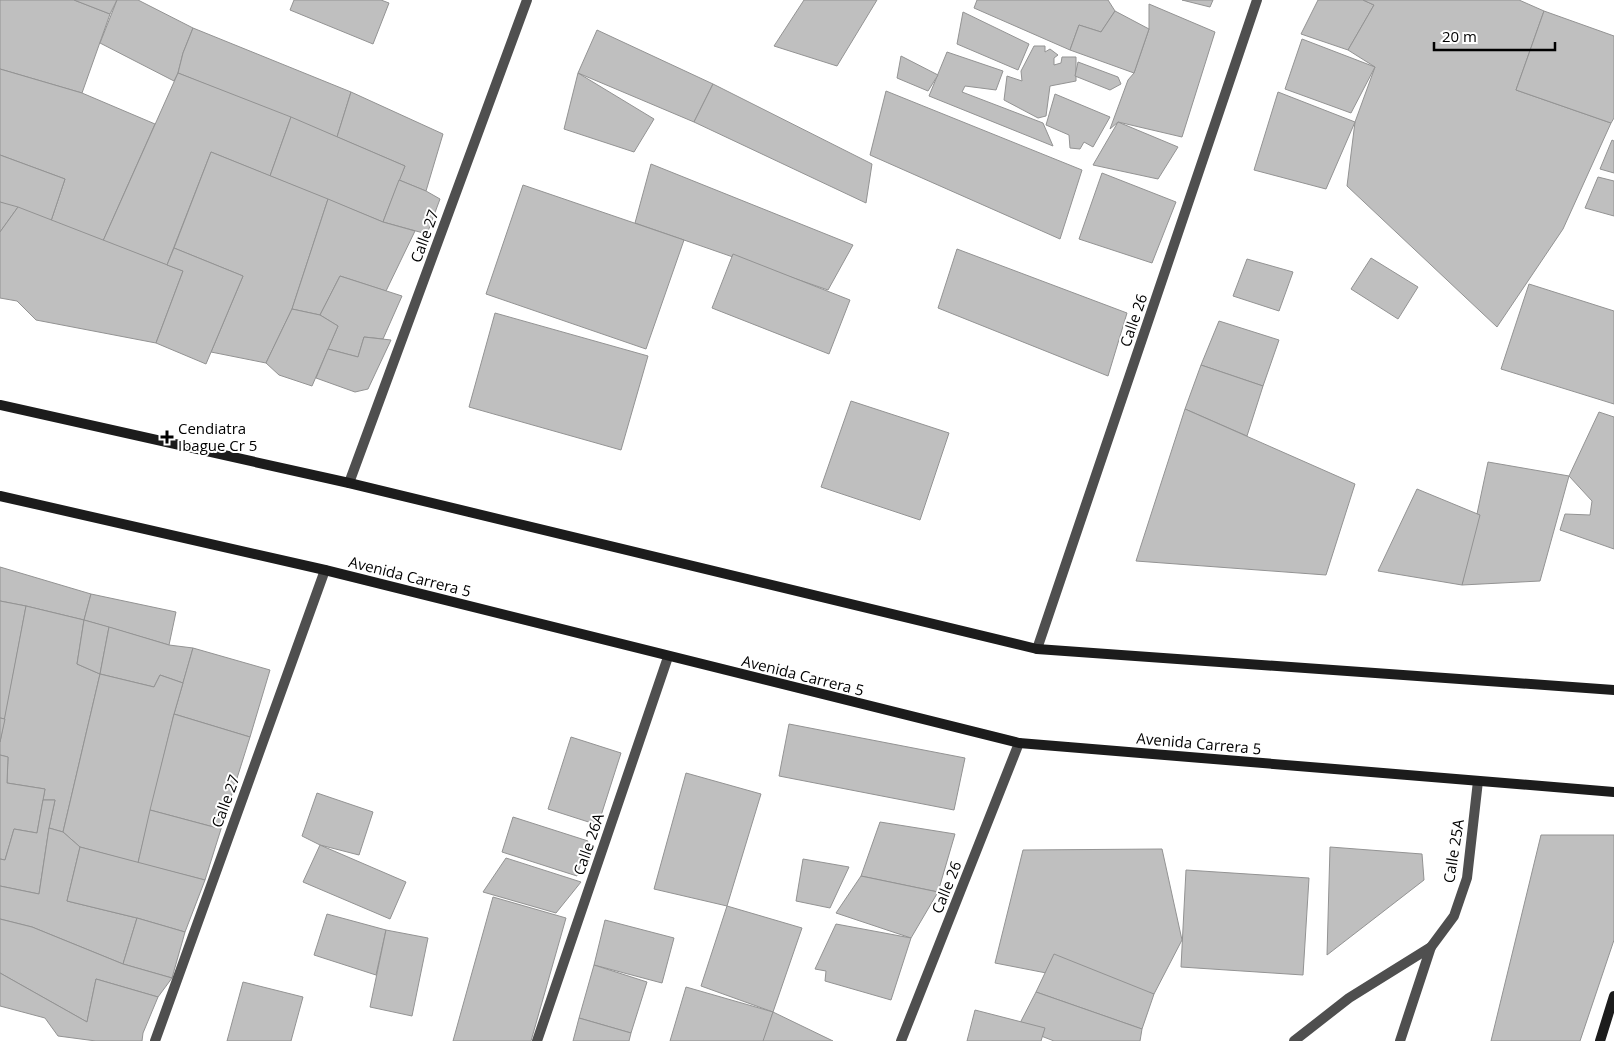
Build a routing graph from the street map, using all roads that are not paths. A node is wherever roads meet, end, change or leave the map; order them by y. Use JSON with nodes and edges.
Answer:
{"nodes":[{"id":1,"x":527,"y":0,"type":"edge"},
{"id":2,"x":1257,"y":0,"type":"edge"},
{"id":3,"x":0,"y":405,"type":"edge"},
{"id":4,"x":349,"y":483,"type":"junction"},
{"id":5,"x":0,"y":496,"type":"edge"},
{"id":6,"x":324,"y":570,"type":"junction"},
{"id":7,"x":1037,"y":649,"type":"junction"},
{"id":8,"x":668,"y":657,"type":"junction"},
{"id":9,"x":1614,"y":690,"type":"edge"},
{"id":10,"x":1019,"y":743,"type":"junction"},
{"id":11,"x":1478,"y":782,"type":"junction"},
{"id":12,"x":1614,"y":792,"type":"edge"},
{"id":13,"x":1431,"y":947,"type":"junction"},
{"id":14,"x":1614,"y":996,"type":"edge"},
{"id":15,"x":155,"y":1041,"type":"edge"},
{"id":16,"x":537,"y":1041,"type":"edge"},
{"id":17,"x":901,"y":1041,"type":"edge"},
{"id":18,"x":1294,"y":1041,"type":"edge"},
{"id":19,"x":1400,"y":1041,"type":"edge"},
{"id":20,"x":1600,"y":1041,"type":"edge"}],
"edges":[{"from":1,"to":4,"type":"street","name":"Calle 27"},
{"from":2,"to":7,"type":"street","name":"Calle 26"},
{"from":3,"to":4,"type":"main road"},
{"from":4,"to":7,"type":"main road"},
{"from":5,"to":6,"type":"main road","name":"Avenida Carrera 5"},
{"from":6,"to":8,"type":"main road","name":"Avenida Carrera 5"},
{"from":6,"to":15,"type":"street","name":"Calle 27"},
{"from":7,"to":9,"type":"main road"},
{"from":8,"to":10,"type":"main road","name":"Avenida Carrera 5"},
{"from":8,"to":16,"type":"street","name":"Calle 26A"},
{"from":10,"to":11,"type":"main road","name":"Avenida Carrera 5"},
{"from":10,"to":17,"type":"street","name":"Calle 26"},
{"from":11,"to":12,"type":"main road","name":"Avenida Carrera 5"},
{"from":11,"to":13,"type":"street","name":"Calle 25A"},
{"from":13,"to":18,"type":"street","name":"Calle 25A"},
{"from":13,"to":19,"type":"street","name":"Calle 25A"},
{"from":14,"to":20,"type":"main road"}]}
